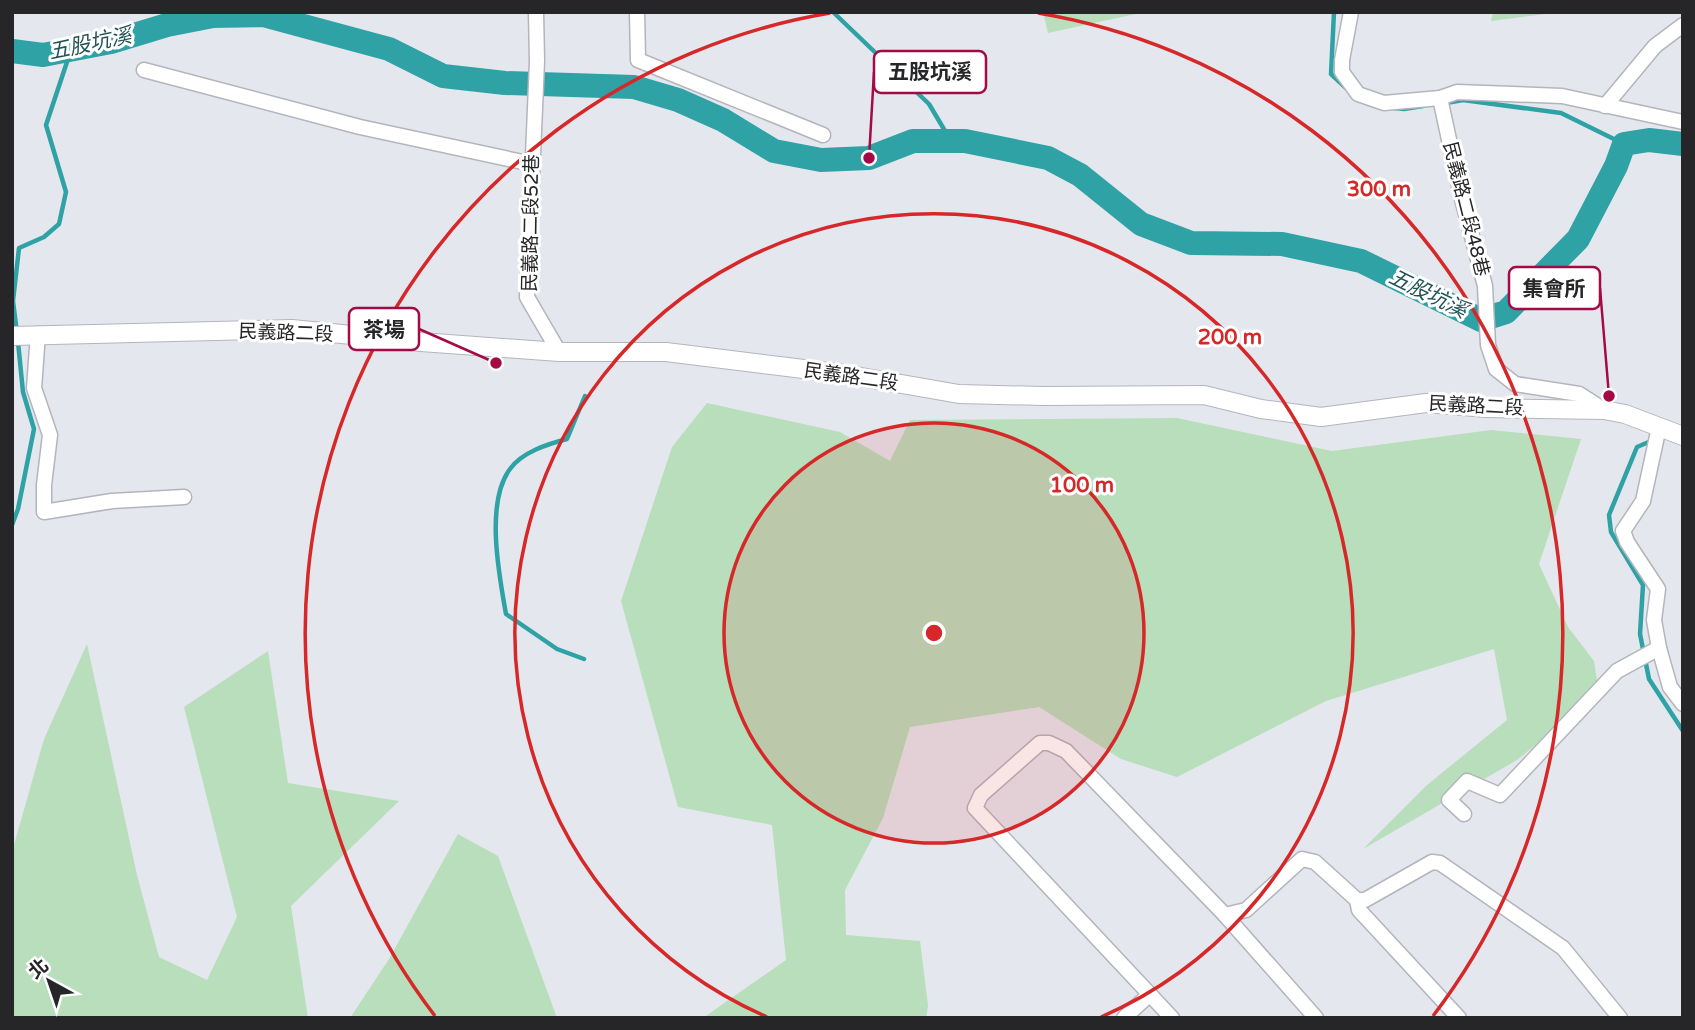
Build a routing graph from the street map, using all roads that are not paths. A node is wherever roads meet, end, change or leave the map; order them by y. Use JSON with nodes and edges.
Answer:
{"nodes":[{"id":1,"x":536,"y":12,"type":"edge"},
{"id":2,"x":637,"y":12,"type":"edge"},
{"id":3,"x":1351,"y":12,"type":"edge"},
{"id":4,"x":1683,"y":25,"type":"edge"},
{"id":5,"x":144,"y":70,"type":"dead end"},
{"id":6,"x":1440,"y":98,"type":"junction"},
{"id":7,"x":1605,"y":106,"type":"junction"},
{"id":8,"x":1683,"y":122,"type":"edge"},
{"id":9,"x":823,"y":135,"type":"dead end"},
{"id":10,"x":532,"y":164,"type":"junction"},
{"id":11,"x":26,"y":335,"type":"edge"},
{"id":12,"x":559,"y":352,"type":"junction"},
{"id":13,"x":1604,"y":410,"type":"junction"},
{"id":14,"x":1668,"y":431,"type":"edge"},
{"id":15,"x":184,"y":497,"type":"dead end"},
{"id":16,"x":1659,"y":648,"type":"junction"},
{"id":17,"x":1683,"y":704,"type":"edge"},
{"id":18,"x":1464,"y":814,"type":"dead end"},
{"id":19,"x":1357,"y":900,"type":"junction"},
{"id":20,"x":1225,"y":915,"type":"junction"},
{"id":21,"x":1150,"y":994,"type":"junction"},
{"id":22,"x":1124,"y":1018,"type":"edge"},
{"id":23,"x":1172,"y":1018,"type":"edge"},
{"id":24,"x":1316,"y":1018,"type":"edge"},
{"id":25,"x":1459,"y":1018,"type":"edge"},
{"id":26,"x":1620,"y":1018,"type":"edge"}],
"edges":[{"from":1,"to":10,"type":"street","name":"民義路二段52巷"},
{"from":2,"to":9,"type":"street"},
{"from":3,"to":6,"type":"street"},
{"from":4,"to":7,"type":"street"},
{"from":5,"to":10,"type":"street"},
{"from":6,"to":7,"type":"street"},
{"from":6,"to":13,"type":"street","name":"民義路二段48巷"},
{"from":7,"to":8,"type":"street"},
{"from":10,"to":12,"type":"street","name":"民義路二段52巷"},
{"from":11,"to":12,"type":"main road","name":"民義路二段"},
{"from":11,"to":15,"type":"street"},
{"from":12,"to":13,"type":"main road","name":"民義路二段"},
{"from":13,"to":14,"type":"main road","name":"民義路二段"},
{"from":14,"to":16,"type":"street"},
{"from":16,"to":17,"type":"street"},
{"from":16,"to":18,"type":"street"},
{"from":19,"to":20,"type":"street"},
{"from":19,"to":25,"type":"street"},
{"from":19,"to":26,"type":"street"},
{"from":20,"to":21,"type":"street"},
{"from":20,"to":24,"type":"street"},
{"from":21,"to":22,"type":"street"},
{"from":21,"to":23,"type":"street"}]}
